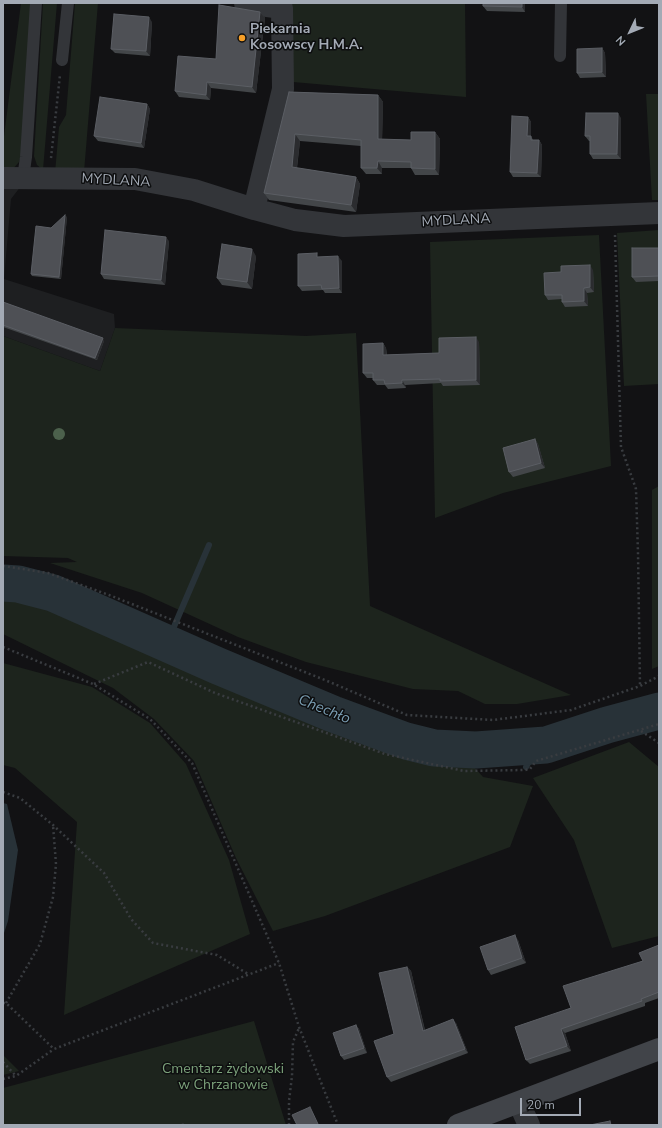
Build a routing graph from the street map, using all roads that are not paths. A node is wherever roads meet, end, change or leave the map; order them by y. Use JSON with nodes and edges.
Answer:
{"nodes":[{"id":1,"x":36,"y":3,"type":"edge"},
{"id":2,"x":68,"y":3,"type":"edge"},
{"id":3,"x":245,"y":3,"type":"edge"},
{"id":4,"x":561,"y":3,"type":"edge"},
{"id":5,"x":282,"y":6,"type":"edge"},
{"id":6,"x":560,"y":56,"type":"dead end"},
{"id":7,"x":62,"y":60,"type":"road end"},
{"id":8,"x":13,"y":178,"type":"edge"},
{"id":9,"x":254,"y":209,"type":"junction"},
{"id":10,"x":659,"y":213,"type":"edge"},
{"id":11,"x":659,"y":1049,"type":"edge"},
{"id":12,"x":519,"y":1102,"type":"junction"},
{"id":13,"x":458,"y":1125,"type":"edge"},
{"id":14,"x":529,"y":1125,"type":"edge"}],
"edges":[{"from":1,"to":8,"type":"lane","name":"MYDLANA"},
{"from":2,"to":7,"type":"lane"},
{"from":3,"to":5,"type":"street"},
{"from":4,"to":6,"type":"lane"},
{"from":5,"to":9,"type":"street"},
{"from":8,"to":9,"type":"street","name":"MYDLANA"},
{"from":9,"to":10,"type":"street","name":"MYDLANA"},
{"from":11,"to":12,"type":"street"},
{"from":12,"to":13,"type":"street"},
{"from":12,"to":14,"type":"street"}]}
